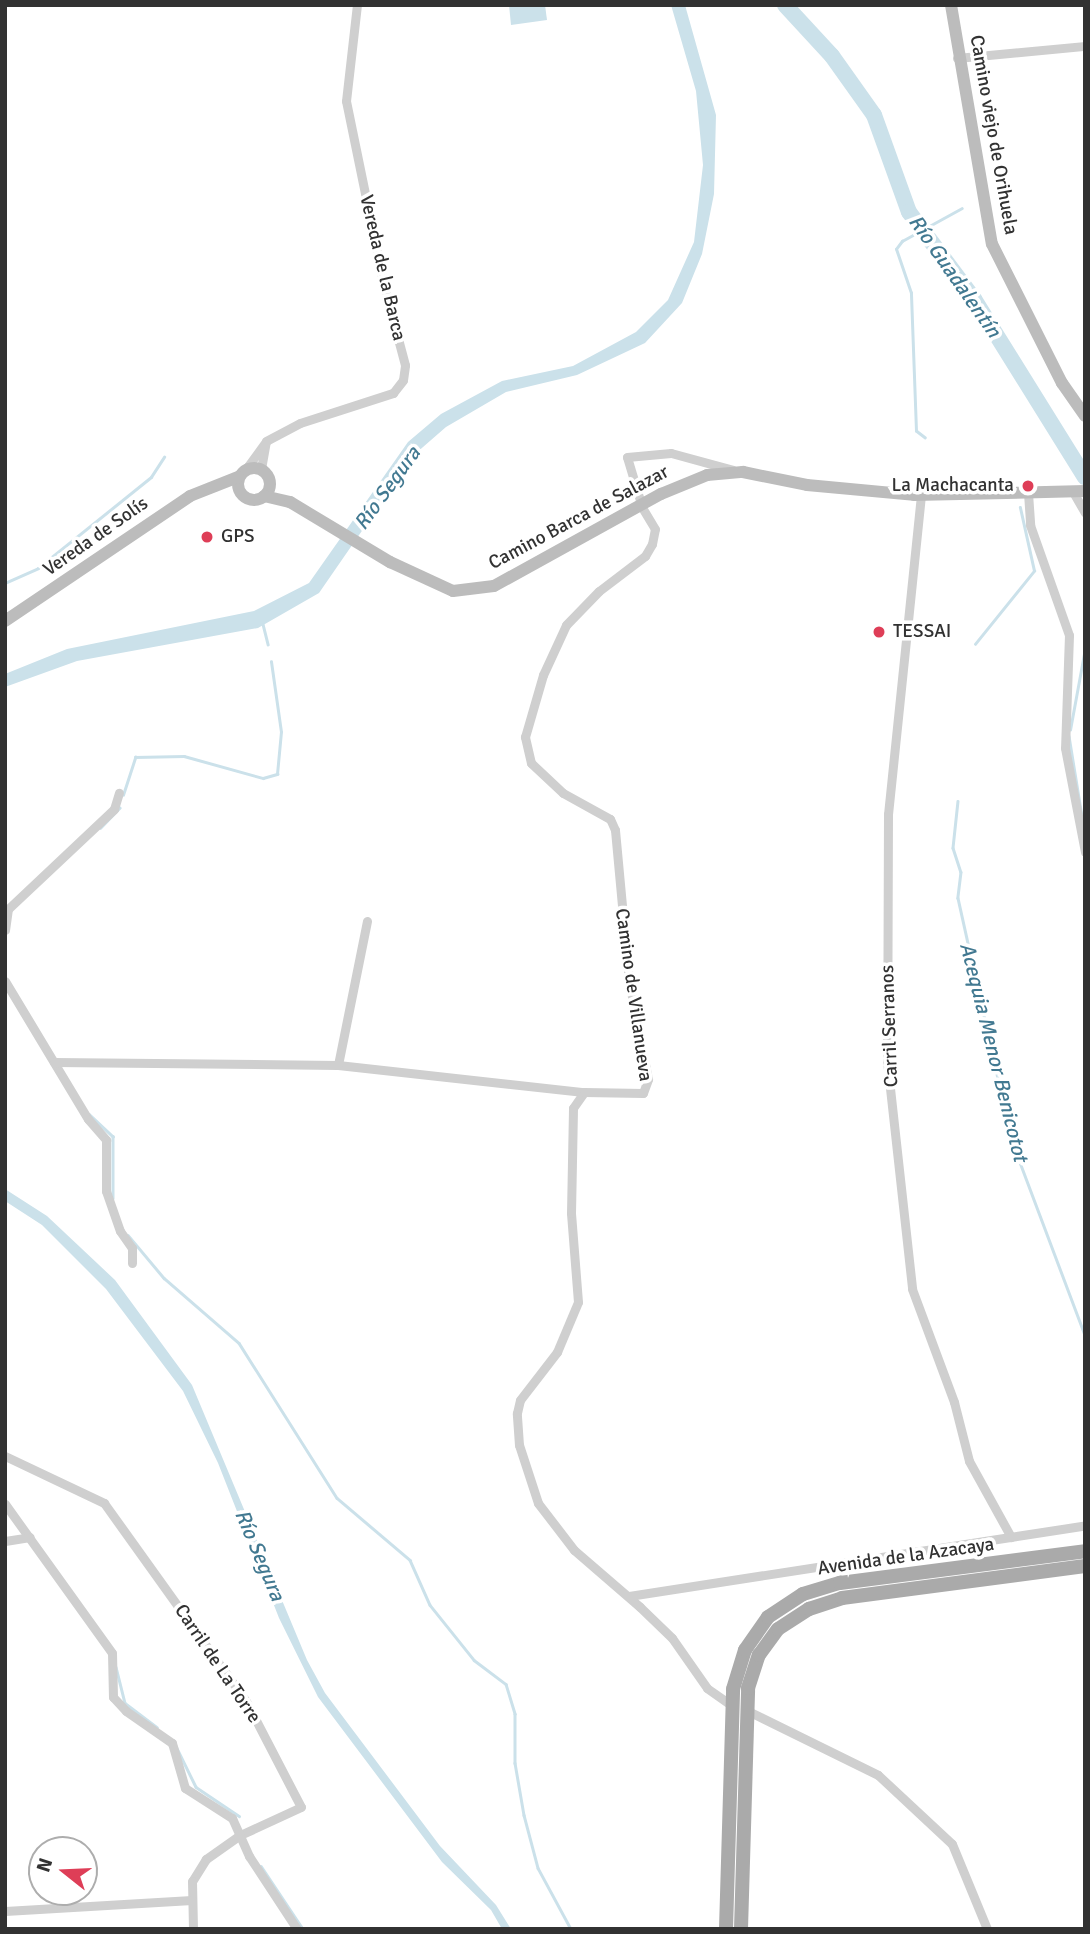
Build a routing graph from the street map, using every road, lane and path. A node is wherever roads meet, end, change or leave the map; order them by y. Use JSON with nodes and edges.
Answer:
{"nodes":[{"id":1,"x":357,"y":5,"type":"edge"},
{"id":2,"x":951,"y":5,"type":"edge"},
{"id":3,"x":1085,"y":46,"type":"edge"},
{"id":4,"x":957,"y":58,"type":"junction"},
{"id":5,"x":1085,"y":416,"type":"edge"},
{"id":6,"x":266,"y":441,"type":"junction"},
{"id":7,"x":261,"y":469,"type":"junction"},
{"id":8,"x":741,"y":472,"type":"junction"},
{"id":9,"x":242,"y":473,"type":"junction"},
{"id":10,"x":270,"y":482,"type":"junction"},
{"id":11,"x":211,"y":491,"type":"junction"},
{"id":12,"x":1079,"y":492,"type":"edge"},
{"id":13,"x":240,"y":493,"type":"junction"},
{"id":14,"x":1028,"y":493,"type":"junction"},
{"id":15,"x":921,"y":495,"type":"junction"},
{"id":16,"x":264,"y":496,"type":"junction"},
{"id":17,"x":290,"y":502,"type":"junction"},
{"id":18,"x":642,"y":508,"type":"junction"},
{"id":19,"x":1085,"y":513,"type":"edge"},
{"id":20,"x":5,"y":621,"type":"edge"},
{"id":21,"x":119,"y":793,"type":"dead end"},
{"id":22,"x":1085,"y":852,"type":"edge"},
{"id":23,"x":367,"y":921,"type":"dead end"},
{"id":24,"x":5,"y":930,"type":"edge"},
{"id":25,"x":5,"y":981,"type":"edge"},
{"id":26,"x":54,"y":1062,"type":"junction"},
{"id":27,"x":338,"y":1065,"type":"junction"},
{"id":28,"x":584,"y":1092,"type":"junction"},
{"id":29,"x":132,"y":1263,"type":"dead end"},
{"id":30,"x":5,"y":1456,"type":"edge"},
{"id":31,"x":5,"y":1504,"type":"edge"},
{"id":32,"x":1085,"y":1525,"type":"edge"},
{"id":33,"x":30,"y":1537,"type":"junction"},
{"id":34,"x":1011,"y":1537,"type":"junction"},
{"id":35,"x":5,"y":1541,"type":"edge"},
{"id":36,"x":1085,"y":1551,"type":"edge"},
{"id":37,"x":1085,"y":1566,"type":"edge"},
{"id":38,"x":629,"y":1596,"type":"junction"},
{"id":39,"x":731,"y":1705,"type":"junction"},
{"id":40,"x":746,"y":1710,"type":"junction"},
{"id":41,"x":240,"y":1835,"type":"junction"},
{"id":42,"x":192,"y":1900,"type":"junction"},
{"id":43,"x":5,"y":1911,"type":"edge"},
{"id":44,"x":193,"y":1929,"type":"edge"},
{"id":45,"x":297,"y":1929,"type":"edge"},
{"id":46,"x":726,"y":1929,"type":"edge"},
{"id":47,"x":741,"y":1929,"type":"edge"},
{"id":48,"x":987,"y":1929,"type":"edge"}],
"edges":[{"from":1,"to":6,"type":"street","name":"Vereda de la Barca"},
{"from":2,"to":4,"type":"street","name":"Camino viejo de Orihuela"},
{"from":3,"to":4,"type":"street"},
{"from":4,"to":5,"type":"street","name":"Camino viejo de Orihuela"},
{"from":6,"to":7,"type":"street"},
{"from":6,"to":9,"type":"street"},
{"from":7,"to":9,"type":"street"},
{"from":7,"to":10,"type":"street"},
{"from":8,"to":15,"type":"street","name":"Camino Barca de Salazar"},
{"from":8,"to":18,"type":"street","name":"Camino Barca de Salazar"},
{"from":8,"to":18,"type":"street"},
{"from":9,"to":11,"type":"street","name":"Vereda de Solís"},
{"from":9,"to":13,"type":"street"},
{"from":10,"to":16,"type":"street"},
{"from":10,"to":17,"type":"street","name":"Camino Barca de Salazar"},
{"from":11,"to":13,"type":"street","name":"Vereda de Solís"},
{"from":11,"to":20,"type":"street","name":"Vereda de Solís"},
{"from":12,"to":14,"type":"street","name":"Camino Barca de Salazar"},
{"from":12,"to":19,"type":"street"},
{"from":13,"to":16,"type":"street"},
{"from":14,"to":15,"type":"street","name":"Camino Barca de Salazar"},
{"from":14,"to":22,"type":"street"},
{"from":15,"to":34,"type":"street","name":"Carril Serranos"},
{"from":16,"to":17,"type":"street","name":"Camino Barca de Salazar"},
{"from":17,"to":18,"type":"street","name":"Camino Barca de Salazar"},
{"from":18,"to":28,"type":"street","name":"Camino de Villanueva"},
{"from":21,"to":24,"type":"street"},
{"from":23,"to":27,"type":"street"},
{"from":25,"to":26,"type":"street"},
{"from":26,"to":27,"type":"street"},
{"from":26,"to":29,"type":"street"},
{"from":27,"to":28,"type":"street"},
{"from":28,"to":38,"type":"street"},
{"from":30,"to":41,"type":"street","name":"Carril de La Torre"},
{"from":31,"to":33,"type":"street"},
{"from":32,"to":34,"type":"street"},
{"from":33,"to":35,"type":"street"},
{"from":33,"to":41,"type":"street"},
{"from":34,"to":38,"type":"street"},
{"from":36,"to":39,"type":"main road","name":"Avenida de la Azacaya"},
{"from":37,"to":40,"type":"main road","name":"Avenida de la Azacaya"},
{"from":38,"to":39,"type":"street"},
{"from":39,"to":46,"type":"main road","name":"Avenida de la Azacaya"},
{"from":40,"to":47,"type":"main road","name":"Avenida de la Azacaya"},
{"from":40,"to":48,"type":"street"},
{"from":41,"to":42,"type":"street","name":"Carril de La Torre"},
{"from":41,"to":45,"type":"street"},
{"from":42,"to":43,"type":"street"},
{"from":42,"to":44,"type":"street","name":"Carril de La Torre"}]}
